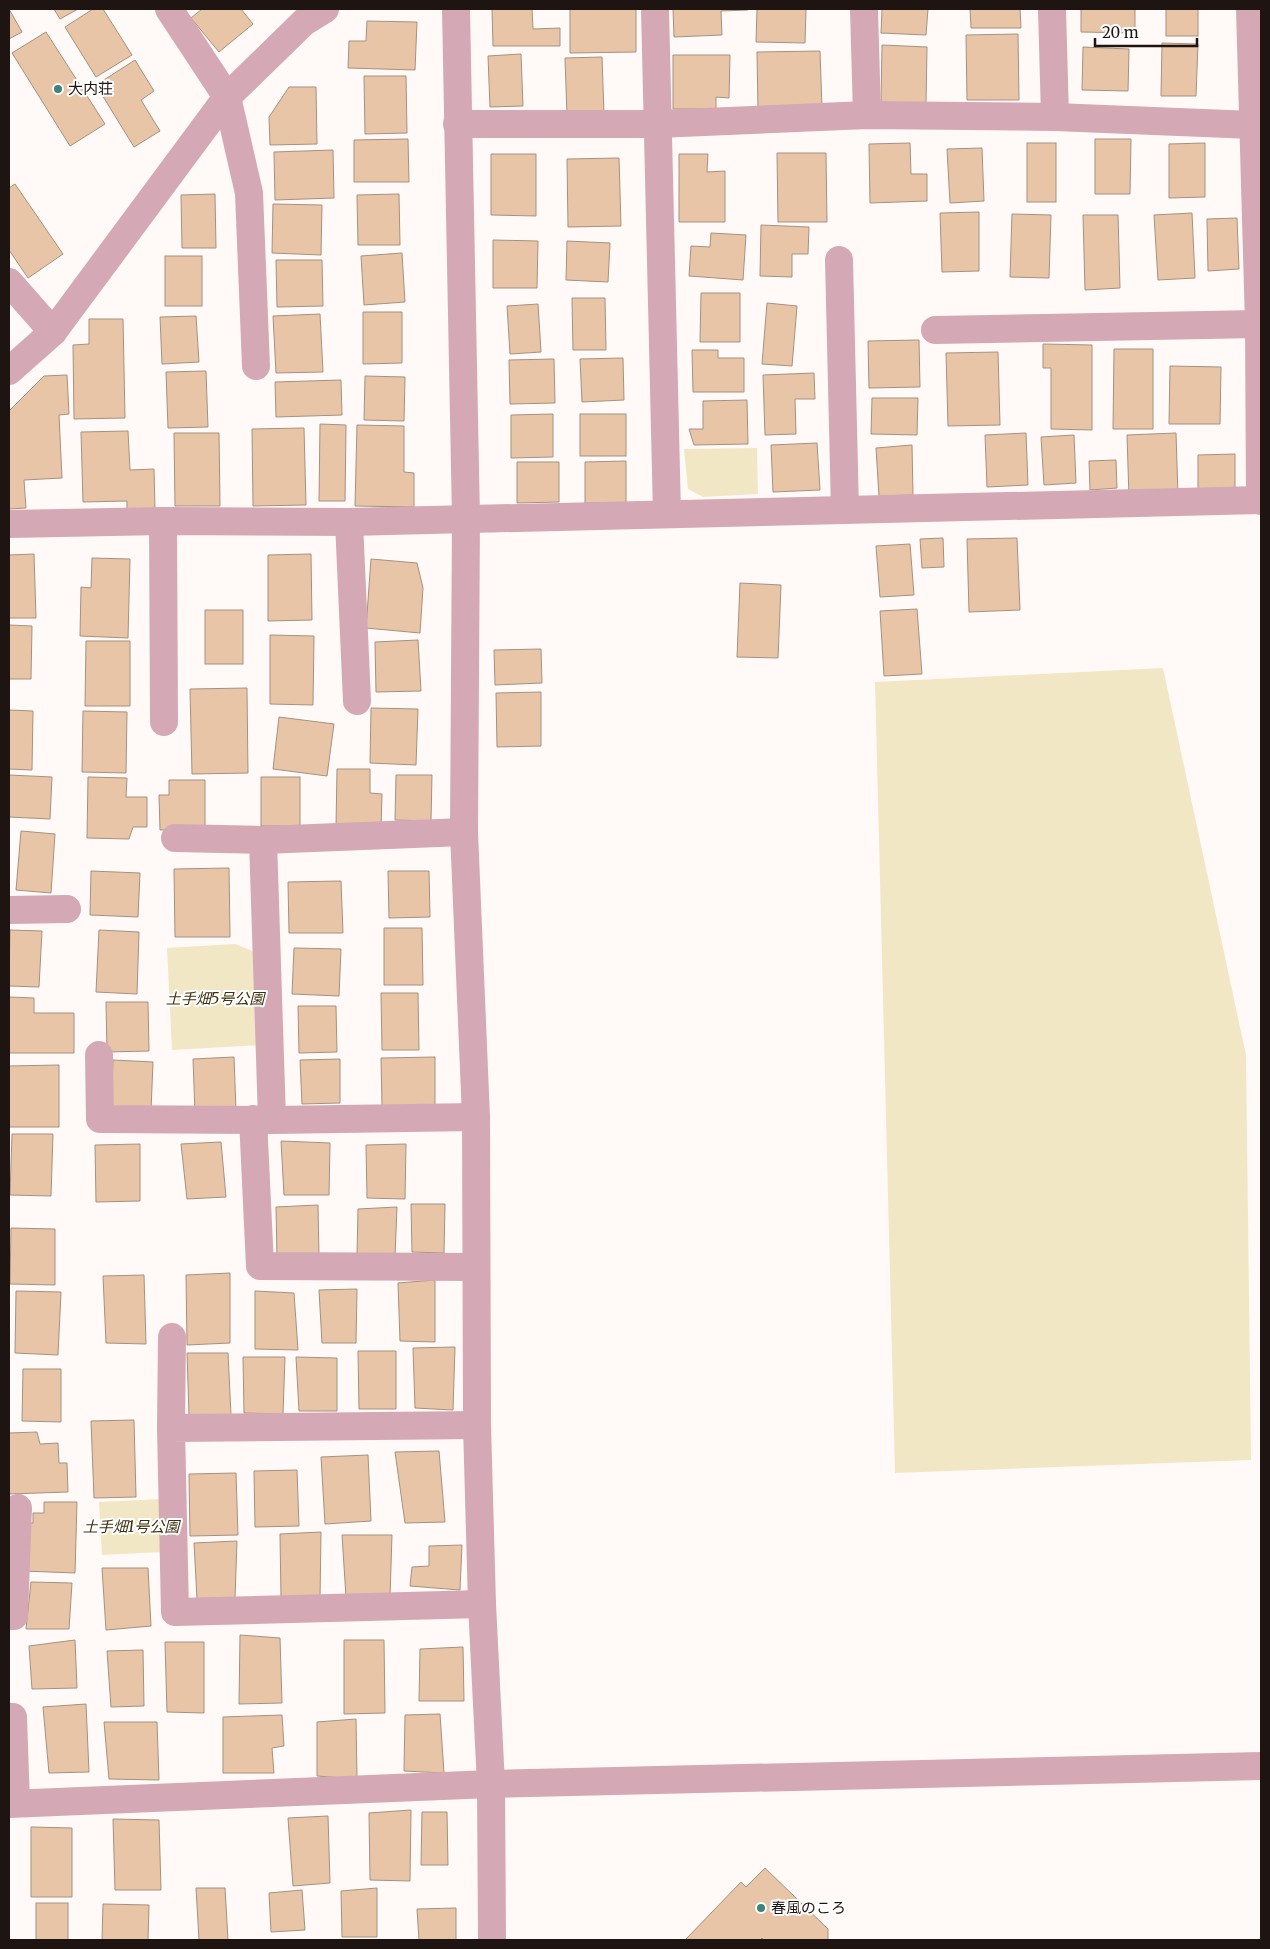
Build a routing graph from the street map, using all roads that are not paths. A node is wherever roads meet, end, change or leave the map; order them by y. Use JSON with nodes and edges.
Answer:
{"nodes":[{"id":1,"x":169,"y":9,"type":"edge"},
{"id":2,"x":325,"y":9,"type":"edge"},
{"id":3,"x":456,"y":9,"type":"edge"},
{"id":4,"x":656,"y":9,"type":"edge"},
{"id":5,"x":864,"y":9,"type":"edge"},
{"id":6,"x":1052,"y":9,"type":"edge"},
{"id":7,"x":1250,"y":9,"type":"edge"},
{"id":8,"x":227,"y":97,"type":"junction"},
{"id":9,"x":867,"y":115,"type":"junction"},
{"id":10,"x":1055,"y":117,"type":"junction"},
{"id":11,"x":457,"y":124,"type":"junction"},
{"id":12,"x":657,"y":124,"type":"junction"},
{"id":13,"x":1253,"y":125,"type":"junction"},
{"id":14,"x":839,"y":260,"type":"dead end"},
{"id":15,"x":9,"y":282,"type":"edge"},
{"id":16,"x":1259,"y":324,"type":"junction"},
{"id":17,"x":936,"y":330,"type":"dead end"},
{"id":18,"x":53,"y":332,"type":"junction"},
{"id":19,"x":256,"y":366,"type":"dead end"},
{"id":20,"x":9,"y":371,"type":"edge"},
{"id":21,"x":1260,"y":500,"type":"edge"},
{"id":22,"x":845,"y":510,"type":"junction"},
{"id":23,"x":667,"y":514,"type":"junction"},
{"id":24,"x":466,"y":519,"type":"junction"},
{"id":25,"x":163,"y":520,"type":"junction"},
{"id":26,"x":349,"y":522,"type":"junction"},
{"id":27,"x":9,"y":524,"type":"edge"},
{"id":28,"x":357,"y":701,"type":"dead end"},
{"id":29,"x":164,"y":722,"type":"dead end"},
{"id":30,"x":464,"y":832,"type":"junction"},
{"id":31,"x":175,"y":838,"type":"dead end"},
{"id":32,"x":263,"y":840,"type":"junction"},
{"id":33,"x":9,"y":910,"type":"edge"},
{"id":34,"x":66,"y":910,"type":"dead end"},
{"id":35,"x":99,"y":1054,"type":"dead end"},
{"id":36,"x":476,"y":1117,"type":"junction"},
{"id":37,"x":262,"y":1119,"type":"junction"},
{"id":38,"x":476,"y":1267,"type":"junction"},
{"id":39,"x":172,"y":1337,"type":"dead end"},
{"id":40,"x":477,"y":1424,"type":"junction"},
{"id":41,"x":171,"y":1428,"type":"junction"},
{"id":42,"x":18,"y":1508,"type":"dead end"},
{"id":43,"x":482,"y":1604,"type":"junction"},
{"id":44,"x":9,"y":1616,"type":"edge"},
{"id":45,"x":9,"y":1717,"type":"edge"},
{"id":46,"x":1261,"y":1766,"type":"edge"},
{"id":47,"x":491,"y":1784,"type":"junction"},
{"id":48,"x":12,"y":1803,"type":"edge"},
{"id":49,"x":492,"y":1940,"type":"edge"}],
"edges":[{"from":1,"to":8,"type":"street"},
{"from":2,"to":8,"type":"street"},
{"from":3,"to":11,"type":"street"},
{"from":4,"to":12,"type":"street"},
{"from":5,"to":9,"type":"street"},
{"from":6,"to":10,"type":"street"},
{"from":7,"to":13,"type":"street"},
{"from":8,"to":18,"type":"street"},
{"from":8,"to":19,"type":"street"},
{"from":9,"to":10,"type":"street"},
{"from":9,"to":12,"type":"street"},
{"from":10,"to":13,"type":"street"},
{"from":11,"to":12,"type":"street"},
{"from":11,"to":24,"type":"street"},
{"from":12,"to":23,"type":"street"},
{"from":13,"to":16,"type":"street"},
{"from":14,"to":22,"type":"street"},
{"from":15,"to":18,"type":"street"},
{"from":16,"to":17,"type":"street"},
{"from":16,"to":21,"type":"street"},
{"from":18,"to":20,"type":"street"},
{"from":21,"to":22,"type":"street"},
{"from":22,"to":23,"type":"street"},
{"from":23,"to":24,"type":"street"},
{"from":24,"to":26,"type":"street"},
{"from":24,"to":30,"type":"street"},
{"from":25,"to":26,"type":"street"},
{"from":25,"to":27,"type":"street"},
{"from":25,"to":29,"type":"street"},
{"from":26,"to":28,"type":"street"},
{"from":30,"to":32,"type":"street"},
{"from":30,"to":36,"type":"street"},
{"from":31,"to":32,"type":"street"},
{"from":32,"to":37,"type":"street"},
{"from":33,"to":34,"type":"street"},
{"from":35,"to":37,"type":"street"},
{"from":36,"to":37,"type":"street"},
{"from":36,"to":38,"type":"street"},
{"from":37,"to":38,"type":"street"},
{"from":38,"to":40,"type":"street"},
{"from":39,"to":41,"type":"street"},
{"from":40,"to":41,"type":"street"},
{"from":40,"to":43,"type":"street"},
{"from":41,"to":43,"type":"street"},
{"from":42,"to":44,"type":"street"},
{"from":43,"to":47,"type":"street"},
{"from":45,"to":48,"type":"street"},
{"from":46,"to":47,"type":"street"},
{"from":47,"to":48,"type":"street"},
{"from":47,"to":49,"type":"street"}]}
